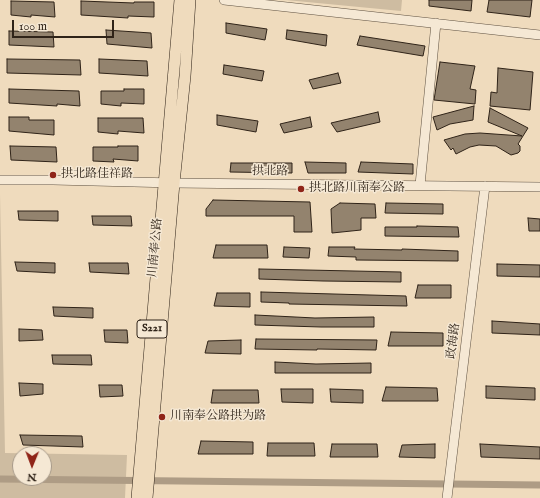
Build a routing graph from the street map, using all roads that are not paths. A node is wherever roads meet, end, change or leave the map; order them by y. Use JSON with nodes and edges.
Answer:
{"nodes":[{"id":1,"x":180,"y":0,"type":"edge"},
{"id":2,"x":190,"y":0,"type":"edge"},
{"id":3,"x":224,"y":0,"type":"edge"},
{"id":4,"x":436,"y":23,"type":"junction"},
{"id":5,"x":540,"y":35,"type":"edge"},
{"id":6,"x":0,"y":180,"type":"edge"},
{"id":7,"x":169,"y":183,"type":"junction"},
{"id":8,"x":420,"y":185,"type":"junction"},
{"id":9,"x":485,"y":186,"type":"junction"},
{"id":10,"x":540,"y":187,"type":"edge"},
{"id":11,"x":144,"y":475,"type":"junction"},
{"id":12,"x":137,"y":498,"type":"edge"},
{"id":13,"x":147,"y":498,"type":"edge"},
{"id":14,"x":447,"y":498,"type":"edge"}],
"edges":[{"from":1,"to":7,"type":"main road","name":"川南奉公路","number":"S221"},
{"from":2,"to":7,"type":"main road","name":"川南奉公路","number":"S221"},
{"from":3,"to":4,"type":"street"},
{"from":4,"to":5,"type":"street"},
{"from":4,"to":8,"type":"street"},
{"from":6,"to":7,"type":"street","name":"拱北路"},
{"from":7,"to":8,"type":"street","name":"拱北路"},
{"from":7,"to":11,"type":"main road","name":"川南奉公路","number":"S221"},
{"from":8,"to":9,"type":"street","name":"拱北路"},
{"from":9,"to":10,"type":"street","name":"拱北路"},
{"from":9,"to":14,"type":"street","name":"政海路"},
{"from":11,"to":12,"type":"main road","name":"川南奉公路","number":"S221"},
{"from":11,"to":13,"type":"main road","name":"川南奉公路","number":"S221"}]}
